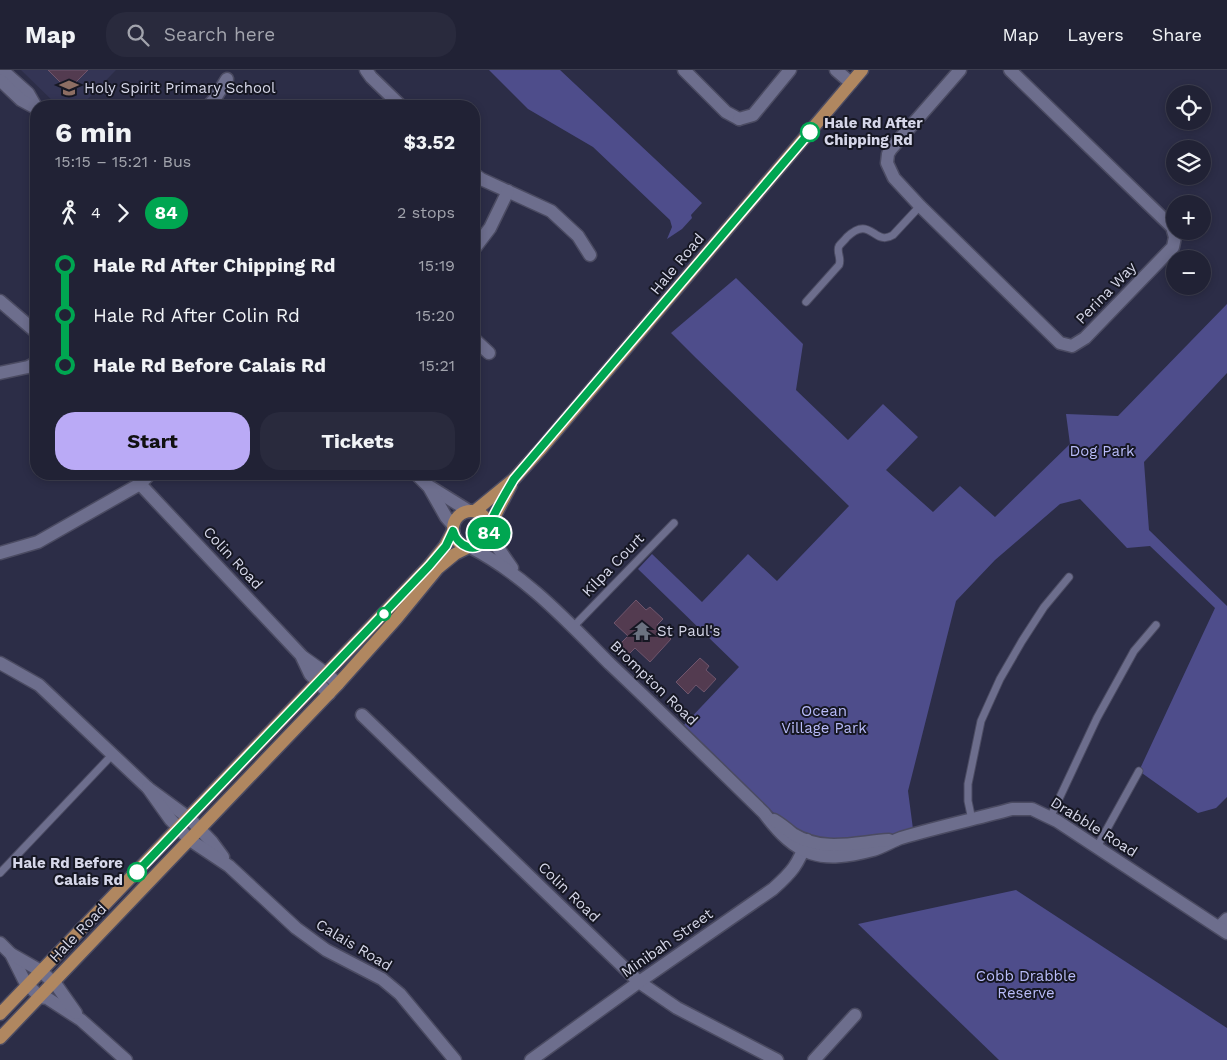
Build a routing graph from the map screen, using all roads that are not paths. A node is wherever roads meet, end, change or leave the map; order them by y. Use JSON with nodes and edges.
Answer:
{"nodes":[{"id":1,"x":2,"y":70,"type":"edge"},
{"id":2,"x":366,"y":70,"type":"edge"},
{"id":3,"x":684,"y":70,"type":"edge"},
{"id":4,"x":790,"y":70,"type":"edge"},
{"id":5,"x":836,"y":70,"type":"edge"},
{"id":6,"x":862,"y":70,"type":"edge"},
{"id":7,"x":960,"y":70,"type":"edge"},
{"id":8,"x":1010,"y":70,"type":"edge"},
{"id":9,"x":227,"y":79,"type":"dead end"},
{"id":10,"x":6,"y":82,"type":"edge"},
{"id":11,"x":851,"y":83,"type":"junction"},
{"id":12,"x":32,"y":100,"type":"edge"},
{"id":13,"x":214,"y":100,"type":"edge"},
{"id":14,"x":395,"y":100,"type":"edge"},
{"id":15,"x":480,"y":178,"type":"edge"},
{"id":16,"x":508,"y":191,"type":"junction"},
{"id":17,"x":920,"y":206,"type":"junction"},
{"id":18,"x":480,"y":241,"type":"edge"},
{"id":19,"x":590,"y":255,"type":"dead end"},
{"id":20,"x":0,"y":301,"type":"edge"},
{"id":21,"x":806,"y":302,"type":"dead end"},
{"id":22,"x":30,"y":327,"type":"edge"},
{"id":23,"x":480,"y":345,"type":"edge"},
{"id":24,"x":489,"y":353,"type":"dead end"},
{"id":25,"x":30,"y":366,"type":"edge"},
{"id":26,"x":0,"y":373,"type":"edge"},
{"id":27,"x":514,"y":479,"type":"junction"},
{"id":28,"x":144,"y":480,"type":"edge"},
{"id":29,"x":422,"y":480,"type":"edge"},
{"id":30,"x":140,"y":484,"type":"junction"},
{"id":31,"x":427,"y":485,"type":"junction"},
{"id":32,"x":472,"y":511,"type":"junction"},
{"id":33,"x":674,"y":523,"type":"dead end"},
{"id":34,"x":489,"y":527,"type":"junction"},
{"id":35,"x":453,"y":528,"type":"junction"},
{"id":36,"x":469,"y":547,"type":"junction"},
{"id":37,"x":0,"y":554,"type":"edge"},
{"id":38,"x":1069,"y":577,"type":"dead end"},
{"id":39,"x":520,"y":578,"type":"junction"},
{"id":40,"x":1156,"y":625,"type":"dead end"},
{"id":41,"x":573,"y":627,"type":"junction"},
{"id":42,"x":0,"y":663,"type":"edge"},
{"id":43,"x":323,"y":679,"type":"junction"},
{"id":44,"x":338,"y":684,"type":"junction"},
{"id":45,"x":328,"y":694,"type":"junction"},
{"id":46,"x":362,"y":715,"type":"dead end"},
{"id":47,"x":112,"y":754,"type":"junction"},
{"id":48,"x":1139,"y":771,"type":"dead end"},
{"id":49,"x":148,"y":788,"type":"junction"},
{"id":50,"x":189,"y":818,"type":"junction"},
{"id":51,"x":1050,"y":818,"type":"junction"},
{"id":52,"x":972,"y":820,"type":"junction"},
{"id":53,"x":178,"y":829,"type":"junction"},
{"id":54,"x":200,"y":829,"type":"junction"},
{"id":55,"x":190,"y":840,"type":"junction"},
{"id":56,"x":805,"y":846,"type":"junction"},
{"id":57,"x":1097,"y":847,"type":"junction"},
{"id":58,"x":229,"y":866,"type":"junction"},
{"id":59,"x":0,"y":873,"type":"edge"},
{"id":60,"x":1224,"y":926,"type":"edge"},
{"id":61,"x":0,"y":943,"type":"edge"},
{"id":62,"x":11,"y":954,"type":"junction"},
{"id":63,"x":41,"y":971,"type":"junction"},
{"id":64,"x":639,"y":982,"type":"junction"},
{"id":65,"x":53,"y":983,"type":"junction"},
{"id":66,"x":28,"y":985,"type":"junction"},
{"id":67,"x":40,"y":997,"type":"junction"},
{"id":68,"x":0,"y":1014,"type":"edge"},
{"id":69,"x":855,"y":1015,"type":"dead end"},
{"id":70,"x":81,"y":1020,"type":"junction"},
{"id":71,"x":0,"y":1038,"type":"edge"},
{"id":72,"x":126,"y":1060,"type":"edge"},
{"id":73,"x":455,"y":1060,"type":"edge"},
{"id":74,"x":531,"y":1060,"type":"edge"},
{"id":75,"x":777,"y":1060,"type":"edge"},
{"id":76,"x":814,"y":1060,"type":"edge"}],
"edges":[{"from":1,"to":10,"type":"street"},
{"from":2,"to":14,"type":"street"},
{"from":3,"to":4,"type":"street"},
{"from":5,"to":11,"type":"street"},
{"from":6,"to":11,"type":"main road","name":"Hale Road"},
{"from":7,"to":17,"type":"street","name":"Perina Way"},
{"from":8,"to":17,"type":"street","name":"Perina Way"},
{"from":9,"to":13,"type":"street"},
{"from":10,"to":12,"type":"street"},
{"from":11,"to":27,"type":"main road","name":"Hale Road"},
{"from":15,"to":16,"type":"street"},
{"from":16,"to":18,"type":"street"},
{"from":16,"to":19,"type":"street"},
{"from":17,"to":21,"type":"lane"},
{"from":20,"to":22,"type":"street"},
{"from":23,"to":24,"type":"street"},
{"from":25,"to":26,"type":"street"},
{"from":27,"to":32,"type":"main road","name":"Hale Road"},
{"from":27,"to":34,"type":"main road","name":"Hale Road"},
{"from":28,"to":30,"type":"street"},
{"from":29,"to":31,"type":"street"},
{"from":30,"to":37,"type":"street"},
{"from":30,"to":43,"type":"street","name":"Colin Road"},
{"from":31,"to":32,"type":"street"},
{"from":31,"to":35,"type":"street"},
{"from":32,"to":34,"type":"main road"},
{"from":32,"to":35,"type":"main road"},
{"from":33,"to":41,"type":"lane","name":"Kilpa Court"},
{"from":34,"to":36,"type":"main road"},
{"from":34,"to":39,"type":"street","name":"Brompton Road"},
{"from":35,"to":36,"type":"main road"},
{"from":35,"to":43,"type":"main road","name":"Hale Road"},
{"from":36,"to":39,"type":"street","name":"Brompton Road"},
{"from":36,"to":44,"type":"main road","name":"Hale Road"},
{"from":38,"to":52,"type":"lane"},
{"from":39,"to":41,"type":"street","name":"Brompton Road"},
{"from":40,"to":51,"type":"lane"},
{"from":41,"to":56,"type":"street","name":"Brompton Road"},
{"from":42,"to":47,"type":"street","name":"Calais Road"},
{"from":43,"to":44,"type":"street","name":"Colin Road"},
{"from":43,"to":45,"type":"street","name":"Colin Road"},
{"from":43,"to":50,"type":"main road","name":"Hale Road"},
{"from":44,"to":45,"type":"main road","name":"Hale Road"},
{"from":45,"to":54,"type":"main road","name":"Hale Road"},
{"from":46,"to":64,"type":"street","name":"Colin Road"},
{"from":47,"to":49,"type":"street","name":"Calais Road"},
{"from":47,"to":59,"type":"lane"},
{"from":48,"to":57,"type":"lane"},
{"from":49,"to":50,"type":"street","name":"Calais Road"},
{"from":49,"to":53,"type":"street","name":"Calais Road"},
{"from":50,"to":53,"type":"main road","name":"Hale Road"},
{"from":50,"to":54,"type":"street","name":"Calais Road"},
{"from":51,"to":52,"type":"street","name":"Drabble Road"},
{"from":51,"to":57,"type":"street","name":"Drabble Road"},
{"from":52,"to":56,"type":"street","name":"Drabble Road"},
{"from":53,"to":55,"type":"street","name":"Calais Road"},
{"from":53,"to":63,"type":"main road","name":"Hale Road"},
{"from":54,"to":55,"type":"main road","name":"Hale Road"},
{"from":54,"to":58,"type":"street","name":"Calais Road"},
{"from":55,"to":58,"type":"street","name":"Calais Road"},
{"from":55,"to":65,"type":"main road","name":"Hale Road"},
{"from":56,"to":64,"type":"street","name":"Minibah Street"},
{"from":57,"to":60,"type":"street","name":"Drabble Road"},
{"from":58,"to":73,"type":"street","name":"Calais Road"},
{"from":61,"to":62,"type":"street"},
{"from":62,"to":63,"type":"street"},
{"from":62,"to":66,"type":"street"},
{"from":63,"to":65,"type":"street"},
{"from":63,"to":66,"type":"main road","name":"Hale Road"},
{"from":64,"to":74,"type":"street","name":"Minibah Street"},
{"from":64,"to":75,"type":"street","name":"Colin Road"},
{"from":65,"to":67,"type":"main road","name":"Hale Road"},
{"from":65,"to":70,"type":"street"},
{"from":66,"to":67,"type":"street"},
{"from":66,"to":68,"type":"main road","name":"Hale Road"},
{"from":67,"to":70,"type":"street"},
{"from":67,"to":71,"type":"main road","name":"Hale Road"},
{"from":69,"to":76,"type":"street"},
{"from":70,"to":72,"type":"street"}]}
